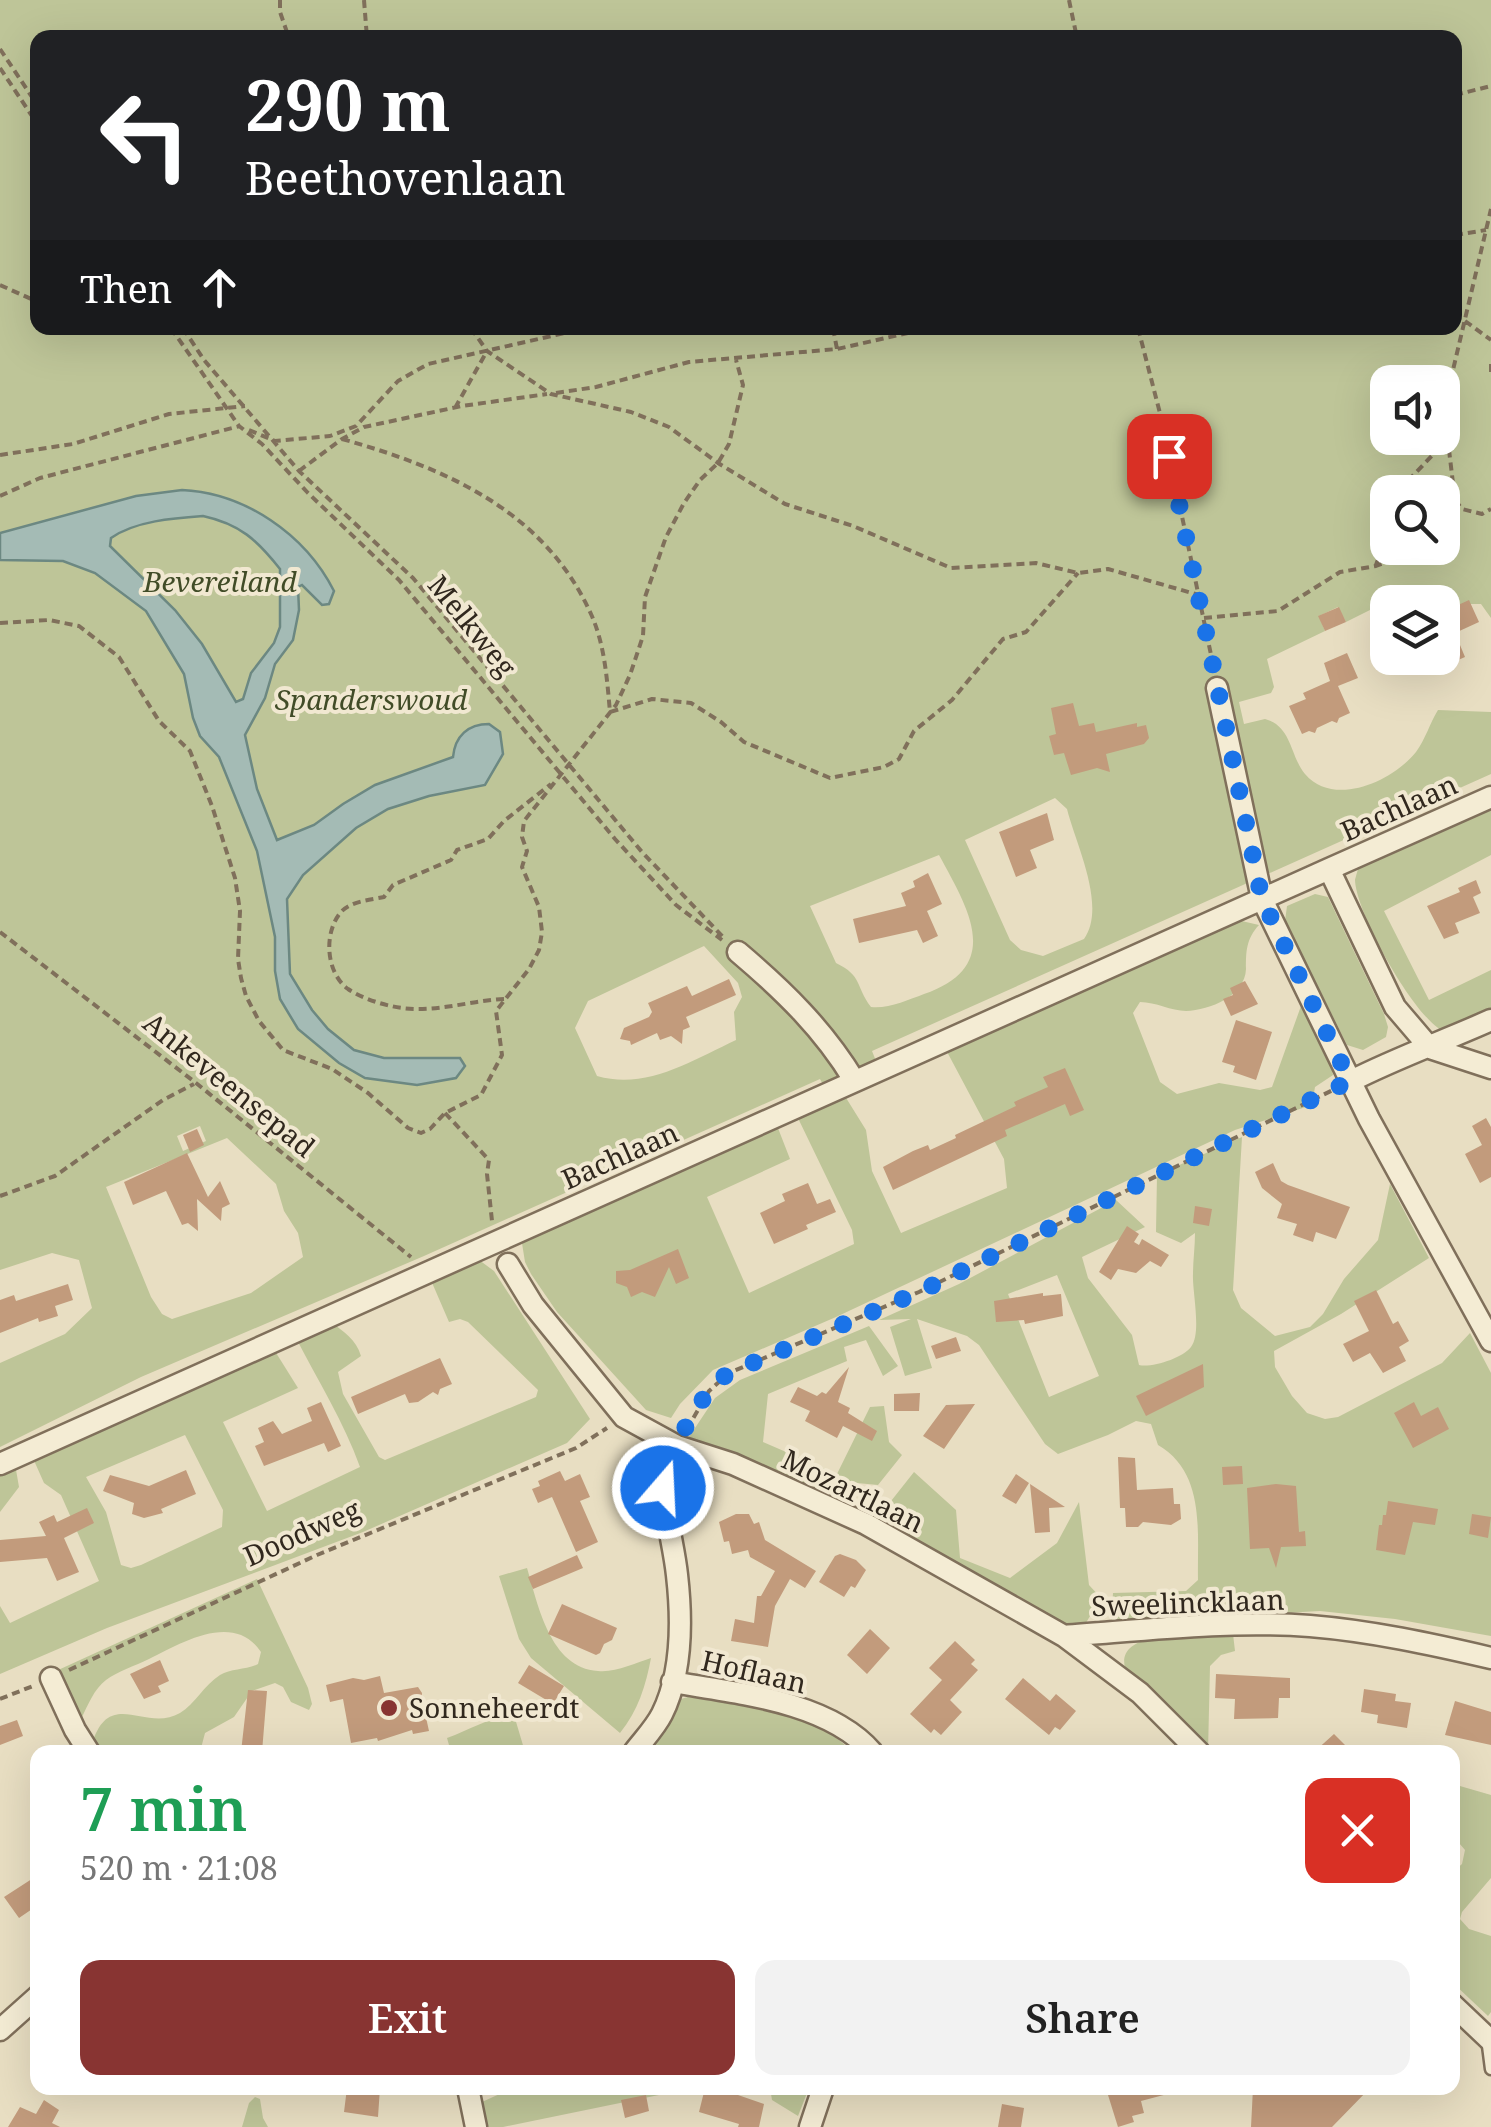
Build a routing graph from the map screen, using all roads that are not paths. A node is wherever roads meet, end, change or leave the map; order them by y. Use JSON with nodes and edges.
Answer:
{"nodes":[{"id":1,"x":1218,"y":688,"type":"road end"},
{"id":2,"x":1491,"y":797,"type":"edge"},
{"id":3,"x":1329,"y":868,"type":"junction"},
{"id":4,"x":1262,"y":899,"type":"junction"},
{"id":5,"x":738,"y":952,"type":"road end"},
{"id":6,"x":1491,"y":1020,"type":"edge"},
{"id":7,"x":1430,"y":1048,"type":"junction"},
{"id":8,"x":1491,"y":1068,"type":"edge"},
{"id":9,"x":854,"y":1080,"type":"junction"},
{"id":10,"x":1350,"y":1081,"type":"junction"},
{"id":11,"x":508,"y":1264,"type":"dead end"},
{"id":12,"x":1491,"y":1341,"type":"edge"},
{"id":13,"x":676,"y":1446,"type":"junction"},
{"id":14,"x":0,"y":1464,"type":"edge"},
{"id":15,"x":1064,"y":1636,"type":"junction"},
{"id":16,"x":1491,"y":1658,"type":"edge"},
{"id":17,"x":51,"y":1678,"type":"road end"},
{"id":18,"x":672,"y":1682,"type":"junction"},
{"id":19,"x":85,"y":1745,"type":"edge"},
{"id":20,"x":639,"y":1745,"type":"edge"},
{"id":21,"x":862,"y":1745,"type":"edge"},
{"id":22,"x":1192,"y":1745,"type":"edge"},
{"id":23,"x":30,"y":2003,"type":"edge"},
{"id":24,"x":1460,"y":2012,"type":"edge"},
{"id":25,"x":0,"y":2030,"type":"edge"},
{"id":26,"x":1489,"y":2039,"type":"edge"},
{"id":27,"x":1491,"y":2069,"type":"edge"},
{"id":28,"x":469,"y":2095,"type":"edge"},
{"id":29,"x":821,"y":2095,"type":"edge"},
{"id":30,"x":476,"y":2127,"type":"edge"},
{"id":31,"x":810,"y":2127,"type":"edge"}],
"edges":[{"from":1,"to":4,"type":"street"},
{"from":2,"to":3,"type":"street","name":"Bachlaan"},
{"from":3,"to":4,"type":"street","name":"Bachlaan"},
{"from":3,"to":7,"type":"street"},
{"from":4,"to":9,"type":"street","name":"Bachlaan"},
{"from":4,"to":10,"type":"street"},
{"from":5,"to":9,"type":"street"},
{"from":6,"to":7,"type":"street"},
{"from":7,"to":8,"type":"street"},
{"from":7,"to":10,"type":"street"},
{"from":9,"to":14,"type":"street","name":"Bachlaan"},
{"from":10,"to":12,"type":"street"},
{"from":11,"to":13,"type":"street","name":"Mozartlaan"},
{"from":13,"to":15,"type":"street","name":"Mozartlaan"},
{"from":13,"to":18,"type":"street"},
{"from":15,"to":16,"type":"street","name":"Sweelincklaan"},
{"from":15,"to":22,"type":"street","name":"Mozartlaan"},
{"from":17,"to":19,"type":"street"},
{"from":18,"to":20,"type":"street"},
{"from":18,"to":21,"type":"street","name":"Hoflaan"},
{"from":23,"to":25,"type":"street"},
{"from":24,"to":26,"type":"street"},
{"from":26,"to":27,"type":"lane"},
{"from":28,"to":30,"type":"street"},
{"from":29,"to":31,"type":"street"}]}
